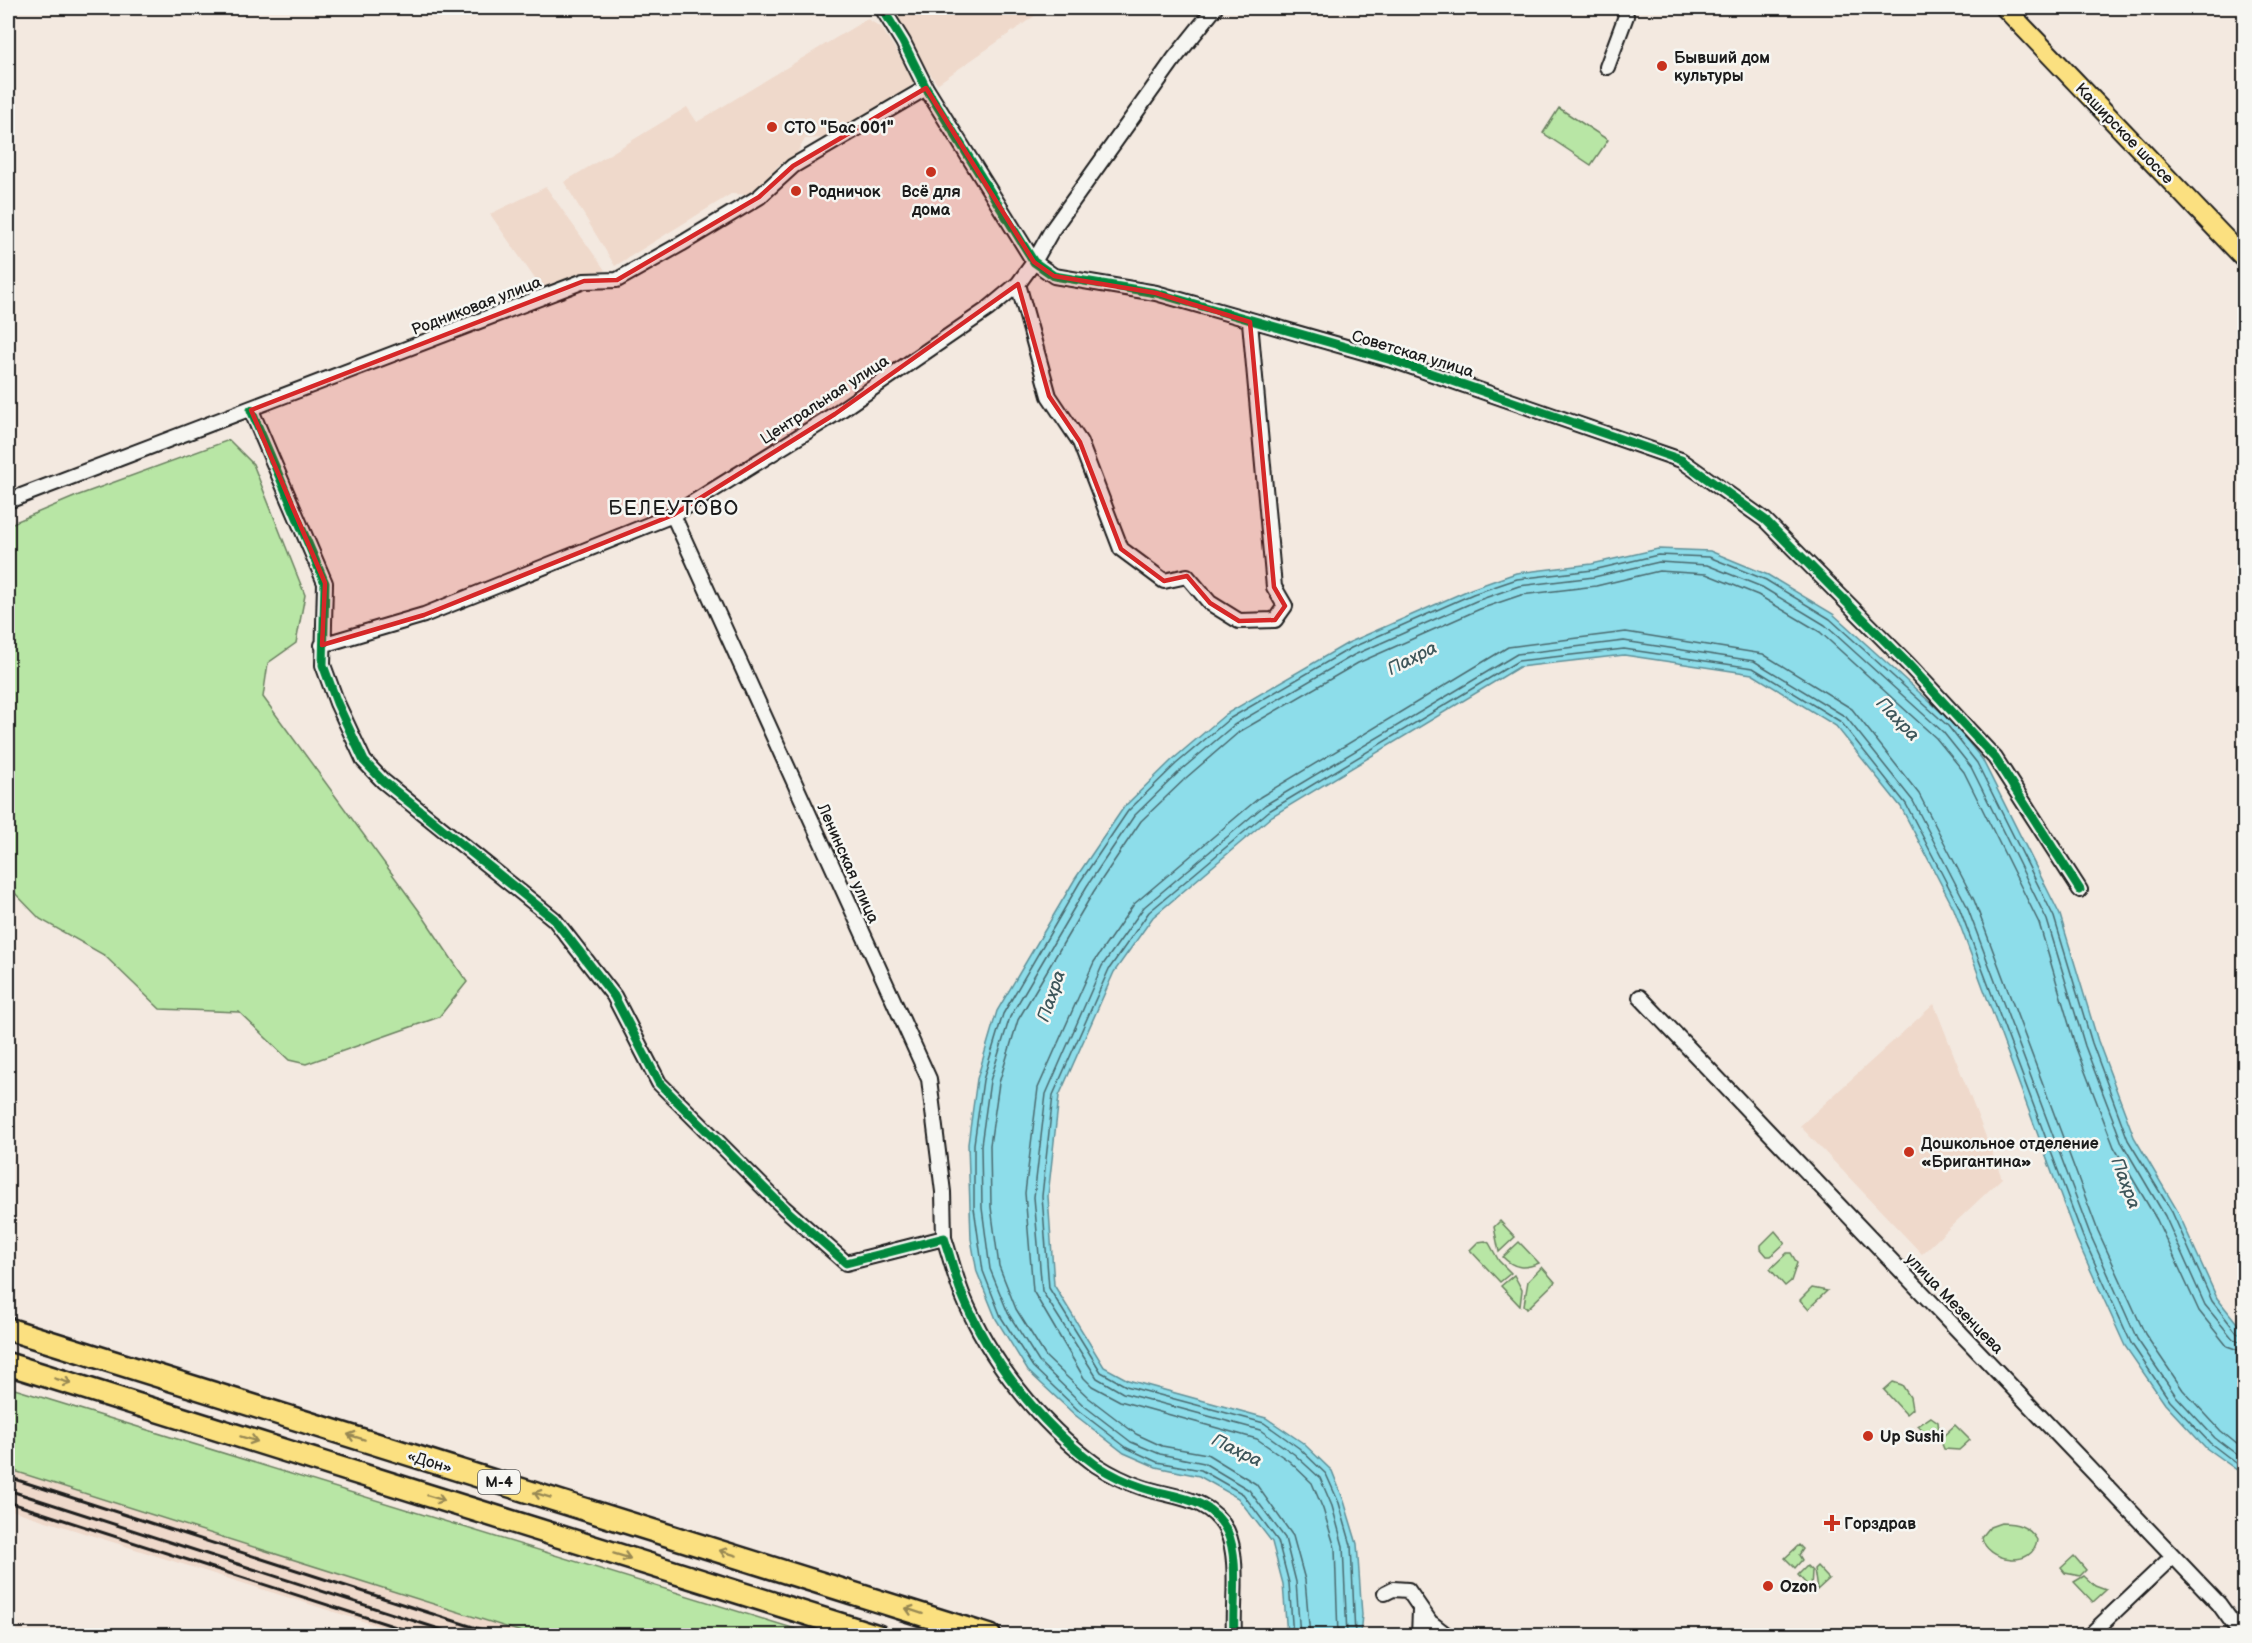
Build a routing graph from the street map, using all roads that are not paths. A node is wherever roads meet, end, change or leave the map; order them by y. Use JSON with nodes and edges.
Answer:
{"nodes":[{"id":1,"x":882,"y":8,"type":"edge"},
{"id":2,"x":1215,"y":8,"type":"edge"},
{"id":3,"x":1624,"y":8,"type":"edge"},
{"id":4,"x":2005,"y":8,"type":"edge"},
{"id":5,"x":1607,"y":67,"type":"dead end"},
{"id":6,"x":926,"y":88,"type":"junction"},
{"id":7,"x":2244,"y":258,"type":"edge"},
{"id":8,"x":1034,"y":262,"type":"junction"},
{"id":9,"x":1018,"y":284,"type":"junction"},
{"id":10,"x":1250,"y":322,"type":"junction"},
{"id":11,"x":251,"y":410,"type":"junction"},
{"id":12,"x":8,"y":501,"type":"edge"},
{"id":13,"x":673,"y":515,"type":"junction"},
{"id":14,"x":322,"y":645,"type":"junction"},
{"id":15,"x":2080,"y":890,"type":"dead end"},
{"id":16,"x":1640,"y":997,"type":"dead end"},
{"id":17,"x":944,"y":1238,"type":"junction"},
{"id":18,"x":8,"y":1329,"type":"edge"},
{"id":19,"x":8,"y":1364,"type":"edge"},
{"id":20,"x":2173,"y":1556,"type":"junction"},
{"id":21,"x":1385,"y":1593,"type":"dead end"},
{"id":22,"x":1420,"y":1610,"type":"junction"},
{"id":23,"x":878,"y":1635,"type":"edge"},
{"id":24,"x":990,"y":1635,"type":"edge"},
{"id":25,"x":1234,"y":1635,"type":"edge"},
{"id":26,"x":1419,"y":1635,"type":"edge"},
{"id":27,"x":1448,"y":1635,"type":"edge"},
{"id":28,"x":2089,"y":1635,"type":"edge"},
{"id":29,"x":2242,"y":1635,"type":"edge"}],
"edges":[{"from":1,"to":6,"type":"street"},
{"from":2,"to":8,"type":"street","name":"Центральная улица"},
{"from":3,"to":5,"type":"street"},
{"from":4,"to":7,"type":"main road","name":"Каширское шоссе"},
{"from":6,"to":8,"type":"street"},
{"from":6,"to":11,"type":"street","name":"Родниковая улица"},
{"from":8,"to":9,"type":"street","name":"Центральная улица"},
{"from":8,"to":10,"type":"street","name":"Советская улица"},
{"from":9,"to":10,"type":"street"},
{"from":9,"to":13,"type":"street","name":"Центральная улица"},
{"from":10,"to":15,"type":"street","name":"Советская улица"},
{"from":11,"to":12,"type":"street","name":"Родниковая улица"},
{"from":11,"to":14,"type":"street"},
{"from":13,"to":14,"type":"street","name":"Центральная улица"},
{"from":13,"to":17,"type":"street","name":"Ленинская улица"},
{"from":14,"to":17,"type":"street"},
{"from":16,"to":20,"type":"street","name":"улица Мезенцева"},
{"from":17,"to":25,"type":"street","name":"Ленинская улица"},
{"from":24,"to":18,"type":"highway","name":"«Дон»","number":"М-4","one_way":true},
{"from":19,"to":23,"type":"highway","name":"«Дон»","number":"М-4","one_way":true},
{"from":20,"to":28,"type":"street"},
{"from":20,"to":29,"type":"street","name":"улица Мезенцева"},
{"from":21,"to":22,"type":"street"},
{"from":22,"to":26,"type":"street"},
{"from":22,"to":27,"type":"street"}]}
